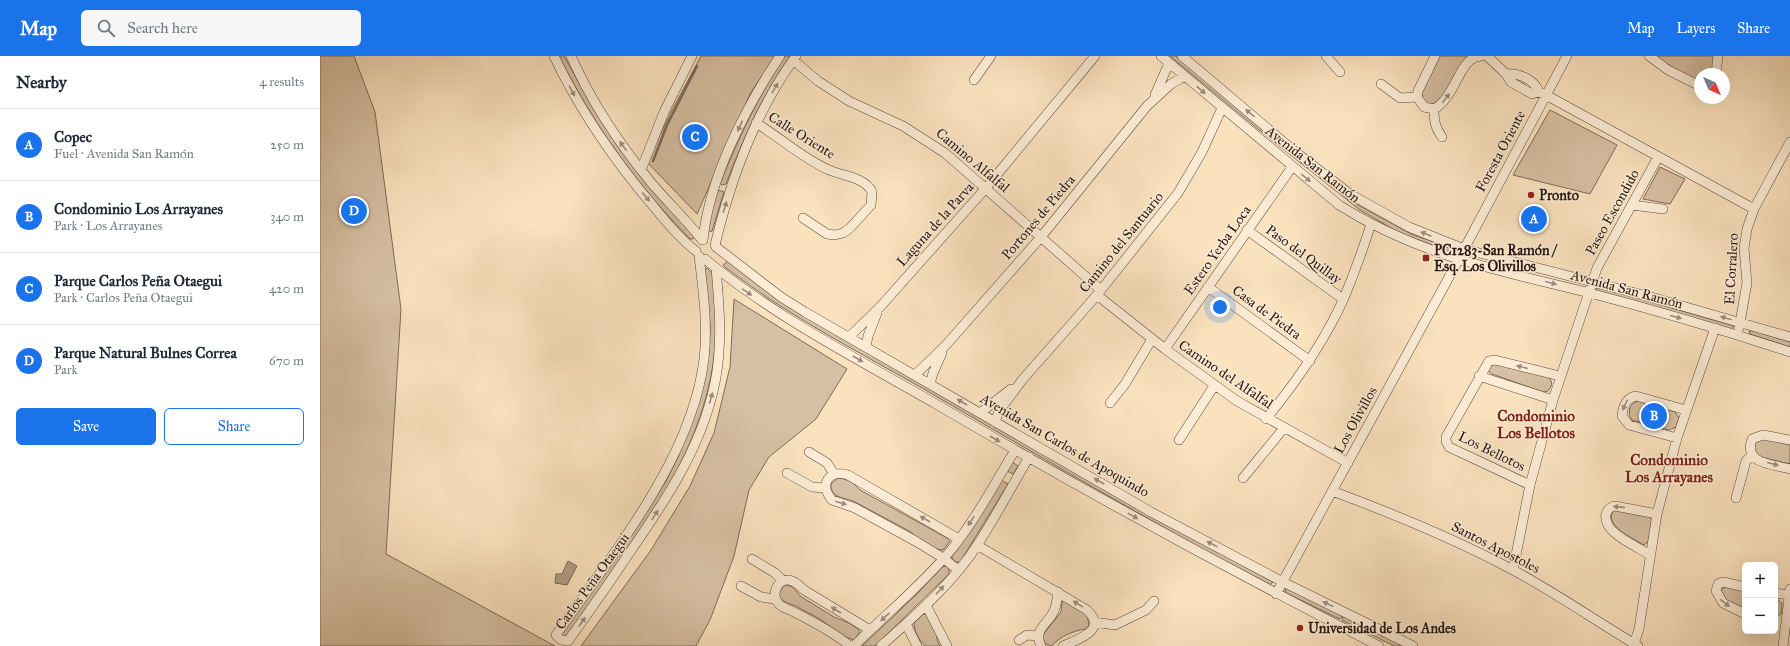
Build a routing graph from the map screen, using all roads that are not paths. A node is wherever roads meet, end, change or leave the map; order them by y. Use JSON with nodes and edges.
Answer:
{"nodes":[{"id":1,"x":554,"y":56,"type":"edge"},
{"id":2,"x":570,"y":56,"type":"edge"},
{"id":3,"x":692,"y":56,"type":"edge"},
{"id":4,"x":780,"y":56,"type":"edge"},
{"id":5,"x":991,"y":56,"type":"edge"},
{"id":6,"x":1091,"y":56,"type":"edge"},
{"id":7,"x":1095,"y":56,"type":"edge"},
{"id":8,"x":1161,"y":56,"type":"edge"},
{"id":9,"x":1182,"y":56,"type":"edge"},
{"id":10,"x":1326,"y":56,"type":"edge"},
{"id":11,"x":1435,"y":56,"type":"edge"},
{"id":12,"x":1481,"y":56,"type":"edge"},
{"id":13,"x":1487,"y":56,"type":"edge"},
{"id":14,"x":1567,"y":56,"type":"edge"},
{"id":15,"x":1649,"y":56,"type":"edge"},
{"id":16,"x":1718,"y":56,"type":"edge"},
{"id":17,"x":795,"y":58,"type":"edge"},
{"id":18,"x":1169,"y":63,"type":"junction"},
{"id":19,"x":1084,"y":67,"type":"junction"},
{"id":20,"x":1717,"y":68,"type":"edge"},
{"id":21,"x":1340,"y":72,"type":"dead end"},
{"id":22,"x":1185,"y":76,"type":"junction"},
{"id":23,"x":974,"y":80,"type":"dead end"},
{"id":24,"x":1694,"y":83,"type":"edge"},
{"id":25,"x":1381,"y":84,"type":"dead end"},
{"id":26,"x":1542,"y":94,"type":"junction"},
{"id":27,"x":1417,"y":97,"type":"junction"},
{"id":28,"x":1147,"y":106,"type":"junction"},
{"id":29,"x":1222,"y":108,"type":"junction"},
{"id":30,"x":1434,"y":109,"type":"junction"},
{"id":31,"x":756,"y":122,"type":"junction"},
{"id":32,"x":1442,"y":137,"type":"dead end"},
{"id":33,"x":1790,"y":142,"type":"edge"},
{"id":34,"x":1658,"y":157,"type":"junction"},
{"id":35,"x":1292,"y":167,"type":"junction"},
{"id":36,"x":641,"y":170,"type":"junction"},
{"id":37,"x":717,"y":181,"type":"junction"},
{"id":38,"x":732,"y":185,"type":"junction"},
{"id":39,"x":985,"y":189,"type":"junction"},
{"id":40,"x":1632,"y":205,"type":"junction"},
{"id":41,"x":1663,"y":209,"type":"dead end"},
{"id":42,"x":1754,"y":209,"type":"junction"},
{"id":43,"x":803,"y":218,"type":"dead end"},
{"id":44,"x":1372,"y":224,"type":"junction"},
{"id":45,"x":1247,"y":230,"type":"junction"},
{"id":46,"x":1042,"y":237,"type":"junction"},
{"id":47,"x":702,"y":240,"type":"junction"},
{"id":48,"x":715,"y":246,"type":"junction"},
{"id":49,"x":1464,"y":249,"type":"junction"},
{"id":50,"x":700,"y":255,"type":"junction"},
{"id":51,"x":1458,"y":260,"type":"junction"},
{"id":52,"x":716,"y":268,"type":"junction"},
{"id":53,"x":1592,"y":282,"type":"junction"},
{"id":54,"x":1208,"y":287,"type":"junction"},
{"id":55,"x":1099,"y":292,"type":"junction"},
{"id":56,"x":1588,"y":293,"type":"junction"},
{"id":57,"x":1343,"y":299,"type":"junction"},
{"id":58,"x":880,"y":306,"type":"junction"},
{"id":59,"x":1740,"y":322,"type":"junction"},
{"id":60,"x":1715,"y":328,"type":"junction"},
{"id":61,"x":1737,"y":335,"type":"junction"},
{"id":62,"x":849,"y":337,"type":"junction"},
{"id":63,"x":1790,"y":337,"type":"edge"},
{"id":64,"x":1152,"y":339,"type":"junction"},
{"id":65,"x":946,"y":344,"type":"junction"},
{"id":66,"x":866,"y":347,"type":"junction"},
{"id":67,"x":1165,"y":349,"type":"junction"},
{"id":68,"x":1790,"y":352,"type":"edge"},
{"id":69,"x":1310,"y":361,"type":"junction"},
{"id":70,"x":915,"y":375,"type":"junction"},
{"id":71,"x":1479,"y":376,"type":"junction"},
{"id":72,"x":1560,"y":376,"type":"junction"},
{"id":73,"x":1023,"y":379,"type":"junction"},
{"id":74,"x":930,"y":384,"type":"junction"},
{"id":75,"x":1214,"y":386,"type":"junction"},
{"id":76,"x":1553,"y":400,"type":"junction"},
{"id":77,"x":1110,"y":403,"type":"dead end"},
{"id":78,"x":1686,"y":410,"type":"junction"},
{"id":79,"x":980,"y":412,"type":"junction"},
{"id":80,"x":1266,"y":418,"type":"junction"},
{"id":81,"x":995,"y":422,"type":"junction"},
{"id":82,"x":1284,"y":428,"type":"junction"},
{"id":83,"x":1677,"y":438,"type":"junction"},
{"id":84,"x":1179,"y":440,"type":"dead end"},
{"id":85,"x":1790,"y":440,"type":"edge"},
{"id":86,"x":1013,"y":448,"type":"junction"},
{"id":87,"x":809,"y":452,"type":"dead end"},
{"id":88,"x":1751,"y":456,"type":"junction"},
{"id":89,"x":1030,"y":457,"type":"junction"},
{"id":90,"x":1348,"y":463,"type":"junction"},
{"id":91,"x":1790,"y":469,"type":"edge"},
{"id":92,"x":787,"y":473,"type":"dead end"},
{"id":93,"x":834,"y":474,"type":"junction"},
{"id":94,"x":1243,"y":478,"type":"dead end"},
{"id":95,"x":1530,"y":485,"type":"junction"},
{"id":96,"x":825,"y":488,"type":"junction"},
{"id":97,"x":1332,"y":490,"type":"junction"},
{"id":98,"x":1736,"y":498,"type":"dead end"},
{"id":99,"x":1657,"y":514,"type":"junction"},
{"id":100,"x":959,"y":539,"type":"junction"},
{"id":101,"x":978,"y":545,"type":"junction"},
{"id":102,"x":1650,"y":555,"type":"junction"},
{"id":103,"x":943,"y":558,"type":"junction"},
{"id":104,"x":752,"y":559,"type":"dead end"},
{"id":105,"x":958,"y":570,"type":"junction"},
{"id":106,"x":1513,"y":570,"type":"junction"},
{"id":107,"x":783,"y":582,"type":"junction"},
{"id":108,"x":1283,"y":582,"type":"junction"},
{"id":109,"x":741,"y":586,"type":"dead end"},
{"id":110,"x":1742,"y":586,"type":"edge"},
{"id":111,"x":1058,"y":592,"type":"junction"},
{"id":112,"x":1789,"y":592,"type":"edge"},
{"id":113,"x":1778,"y":593,"type":"edge"},
{"id":114,"x":1276,"y":594,"type":"junction"},
{"id":115,"x":775,"y":599,"type":"junction"},
{"id":116,"x":1154,"y":601,"type":"dead end"},
{"id":117,"x":926,"y":605,"type":"junction"},
{"id":118,"x":1742,"y":612,"type":"edge"},
{"id":119,"x":1349,"y":614,"type":"junction"},
{"id":120,"x":1094,"y":622,"type":"junction"},
{"id":121,"x":906,"y":624,"type":"junction"},
{"id":122,"x":1778,"y":625,"type":"edge"},
{"id":123,"x":1785,"y":626,"type":"junction"},
{"id":124,"x":1342,"y":628,"type":"junction"},
{"id":125,"x":870,"y":630,"type":"junction"},
{"id":126,"x":1038,"y":636,"type":"junction"},
{"id":127,"x":1019,"y":640,"type":"dead end"},
{"id":128,"x":1636,"y":645,"type":"edge"},
{"id":129,"x":850,"y":646,"type":"edge"},
{"id":130,"x":854,"y":646,"type":"edge"},
{"id":131,"x":881,"y":646,"type":"edge"},
{"id":132,"x":917,"y":646,"type":"edge"},
{"id":133,"x":947,"y":646,"type":"edge"},
{"id":134,"x":1041,"y":646,"type":"edge"},
{"id":135,"x":1063,"y":646,"type":"edge"},
{"id":136,"x":1379,"y":646,"type":"edge"},
{"id":137,"x":1413,"y":646,"type":"edge"},
{"id":138,"x":1784,"y":646,"type":"edge"}],
"edges":[{"from":1,"to":50,"type":"street","name":"Avenida San Carlos de Apoquindo","one_way":true},
{"from":36,"to":2,"type":"street","one_way":true},
{"from":3,"to":36,"type":"street"},
{"from":4,"to":37,"type":"street","one_way":true},
{"from":5,"to":23,"type":"street"},
{"from":6,"to":19,"type":"street","name":"Laguna de la Parva"},
{"from":7,"to":19,"type":"street","name":"Laguna de la Parva"},
{"from":8,"to":18,"type":"street","name":"Avenida San Ramón"},
{"from":49,"to":9,"type":"street","name":"Avenida San Ramón","one_way":true},
{"from":10,"to":21,"type":"street"},
{"from":11,"to":27,"type":"street"},
{"from":30,"to":12,"type":"street","one_way":true},
{"from":13,"to":26,"type":"street"},
{"from":14,"to":26,"type":"street","name":"Foresta Oriente"},
{"from":15,"to":24,"type":"street"},
{"from":16,"to":20,"type":"street"},
{"from":31,"to":17,"type":"street","one_way":true},
{"from":17,"to":39,"type":"street","name":"Camino Alfalfal"},
{"from":18,"to":22,"type":"street","name":"Avenida San Ramón"},
{"from":18,"to":28,"type":"street","name":"Portones de Piedra"},
{"from":19,"to":39,"type":"street","name":"Laguna de la Parva"},
{"from":22,"to":28,"type":"street","name":"Portones de Piedra"},
{"from":22,"to":29,"type":"street","name":"Avenida San Ramón","one_way":true},
{"from":25,"to":27,"type":"street"},
{"from":26,"to":34,"type":"street"},
{"from":26,"to":49,"type":"street","name":"Foresta Oriente"},
{"from":27,"to":30,"type":"street"},
{"from":28,"to":46,"type":"street","name":"Portones de Piedra"},
{"from":29,"to":35,"type":"street","name":"Avenida San Ramón"},
{"from":29,"to":55,"type":"street","name":"Camino del Santuario"},
{"from":30,"to":32,"type":"street"},
{"from":31,"to":38,"type":"street"},
{"from":31,"to":43,"type":"street","name":"Calle Oriente"},
{"from":33,"to":42,"type":"street","name":"El Corralero"},
{"from":34,"to":40,"type":"street","name":"Paseo Escondido"},
{"from":34,"to":42,"type":"street"},
{"from":35,"to":44,"type":"street","name":"Avenida San Ramón","one_way":true},
{"from":35,"to":45,"type":"street","name":"Estero Yerba Loca"},
{"from":36,"to":47,"type":"street"},
{"from":37,"to":38,"type":"street"},
{"from":37,"to":47,"type":"street"},
{"from":48,"to":38,"type":"street","one_way":true},
{"from":39,"to":46,"type":"street","name":"Camino Alfalfal"},
{"from":39,"to":58,"type":"street","name":"Laguna de la Parva"},
{"from":40,"to":41,"type":"street"},
{"from":40,"to":53,"type":"street","name":"Paseo Escondido"},
{"from":42,"to":59,"type":"street","name":"El Corralero"},
{"from":44,"to":51,"type":"street","name":"Avenida San Ramón"},
{"from":44,"to":57,"type":"street"},
{"from":45,"to":54,"type":"street","name":"Estero Yerba Loca"},
{"from":45,"to":57,"type":"street","name":"Paso del Quillay"},
{"from":46,"to":55,"type":"street","name":"Camino Alfalfal"},
{"from":46,"to":65,"type":"street","name":"Portones de Piedra"},
{"from":47,"to":48,"type":"street"},
{"from":47,"to":50,"type":"street"},
{"from":48,"to":50,"type":"street"},
{"from":48,"to":62,"type":"street","name":"Avenida San Carlos de Apoquindo"},
{"from":49,"to":51,"type":"street","name":"Foresta Oriente"},
{"from":49,"to":53,"type":"street","name":"Avenida San Ramón"},
{"from":50,"to":52,"type":"street","name":"Avenida San Carlos de Apoquindo"},
{"from":50,"to":52,"type":"street","name":"Carlos Peña Otaegui","one_way":true},
{"from":51,"to":56,"type":"street","name":"Avenida San Ramón","one_way":true},
{"from":51,"to":90,"type":"street","name":"Los Olivillos"},
{"from":52,"to":86,"type":"street","name":"Avenida San Carlos de Apoquindo","one_way":true},
{"from":53,"to":56,"type":"street","name":"Los Bellotos"},
{"from":59,"to":53,"type":"street","name":"Avenida San Ramón","one_way":true},
{"from":54,"to":67,"type":"street","name":"Estero Yerba Loca"},
{"from":54,"to":69,"type":"street","name":"Casa de Piedra"},
{"from":55,"to":64,"type":"street","name":"Camino del Alfalfal"},
{"from":55,"to":73,"type":"street","name":"Camino del Santuario"},
{"from":56,"to":60,"type":"street","name":"Avenida San Ramón","one_way":true},
{"from":56,"to":72,"type":"street","name":"Los Bellotos"},
{"from":57,"to":69,"type":"street"},
{"from":58,"to":62,"type":"street","name":"Laguna de la Parva"},
{"from":58,"to":66,"type":"street","name":"Laguna de la Parva"},
{"from":59,"to":61,"type":"street","name":"El Corralero"},
{"from":59,"to":63,"type":"street","name":"Avenida San Ramón"},
{"from":60,"to":61,"type":"street","name":"Avenida San Ramón"},
{"from":60,"to":78,"type":"street"},
{"from":61,"to":68,"type":"street","name":"Avenida San Ramón"},
{"from":62,"to":66,"type":"street","name":"Avenida San Carlos de Apoquindo"},
{"from":64,"to":67,"type":"street","name":"Camino del Alfalfal"},
{"from":64,"to":77,"type":"street"},
{"from":65,"to":70,"type":"street","name":"Portones de Piedra"},
{"from":65,"to":74,"type":"street","name":"Portones de Piedra"},
{"from":66,"to":70,"type":"street","name":"Avenida San Carlos de Apoquindo"},
{"from":67,"to":75,"type":"street","name":"Camino del Alfalfal"},
{"from":69,"to":80,"type":"street"},
{"from":70,"to":74,"type":"street","name":"Avenida San Carlos de Apoquindo"},
{"from":72,"to":71,"type":"street","name":"Los Bellotos","one_way":true},
{"from":71,"to":76,"type":"street"},
{"from":71,"to":95,"type":"street","name":"Los Bellotos"},
{"from":72,"to":76,"type":"street","name":"Los Bellotos"},
{"from":73,"to":79,"type":"street","name":"Camino del Santuario"},
{"from":73,"to":81,"type":"street","name":"Camino del Santuario"},
{"from":79,"to":74,"type":"street","name":"Avenida San Carlos de Apoquindo","one_way":true},
{"from":75,"to":80,"type":"street","name":"Camino del Alfalfal"},
{"from":75,"to":84,"type":"street"},
{"from":76,"to":95,"type":"street","name":"Los Bellotos"},
{"from":78,"to":83,"type":"street"},
{"from":78,"to":83,"type":"street","one_way":true},
{"from":79,"to":81,"type":"street","name":"Avenida San Carlos de Apoquindo"},
{"from":80,"to":82,"type":"street","name":"Camino del Alfalfal"},
{"from":108,"to":81,"type":"street","name":"Avenida San Carlos de Apoquindo","one_way":true},
{"from":82,"to":90,"type":"street","name":"Camino del Alfalfal"},
{"from":82,"to":94,"type":"street"},
{"from":83,"to":99,"type":"street"},
{"from":85,"to":88,"type":"street"},
{"from":86,"to":89,"type":"street","name":"Avenida San Carlos de Apoquindo"},
{"from":86,"to":100,"type":"street","one_way":true},
{"from":87,"to":93,"type":"street"},
{"from":88,"to":91,"type":"street","one_way":true},
{"from":88,"to":98,"type":"street"},
{"from":89,"to":101,"type":"street"},
{"from":89,"to":114,"type":"street","name":"Avenida San Carlos de Apoquindo","one_way":true},
{"from":90,"to":97,"type":"street","name":"Los Olivillos"},
{"from":92,"to":96,"type":"street"},
{"from":93,"to":96,"type":"street"},
{"from":100,"to":93,"type":"street","one_way":true},
{"from":95,"to":106,"type":"street","name":"Los Bellotos"},
{"from":96,"to":103,"type":"street","one_way":true},
{"from":97,"to":106,"type":"street","name":"Santos Apostoles"},
{"from":97,"to":108,"type":"street","name":"Los Olivillos"},
{"from":99,"to":102,"type":"street"},
{"from":99,"to":102,"type":"street","one_way":true},
{"from":100,"to":103,"type":"street"},
{"from":101,"to":105,"type":"street"},
{"from":101,"to":111,"type":"street"},
{"from":102,"to":128,"type":"street"},
{"from":103,"to":105,"type":"street"},
{"from":103,"to":125,"type":"street","one_way":true},
{"from":104,"to":107,"type":"street"},
{"from":117,"to":105,"type":"street","one_way":true},
{"from":106,"to":128,"type":"street","name":"Santos Apostoles"},
{"from":107,"to":115,"type":"street"},
{"from":125,"to":107,"type":"street","one_way":true},
{"from":108,"to":114,"type":"street","name":"Los Olivillos"},
{"from":119,"to":108,"type":"street","name":"Avenida San Carlos de Apoquindo","one_way":true},
{"from":109,"to":115,"type":"street"},
{"from":110,"to":118,"type":"street","one_way":true},
{"from":120,"to":111,"type":"street","one_way":true},
{"from":111,"to":126,"type":"street"},
{"from":112,"to":113,"type":"street"},
{"from":112,"to":123,"type":"street"},
{"from":114,"to":124,"type":"street","name":"Avenida San Carlos de Apoquindo"},
{"from":115,"to":129,"type":"street"},
{"from":116,"to":120,"type":"street"},
{"from":117,"to":121,"type":"street"},
{"from":117,"to":133,"type":"street"},
{"from":119,"to":124,"type":"street"},
{"from":119,"to":137,"type":"street","name":"Avenida San Carlos de Apoquindo"},
{"from":120,"to":135,"type":"street"},
{"from":121,"to":131,"type":"street"},
{"from":121,"to":132,"type":"street"},
{"from":122,"to":123,"type":"street"},
{"from":123,"to":138,"type":"street"},
{"from":124,"to":136,"type":"street","name":"Avenida San Carlos de Apoquindo"},
{"from":125,"to":130,"type":"street"},
{"from":126,"to":127,"type":"street"},
{"from":126,"to":134,"type":"street"}]}
